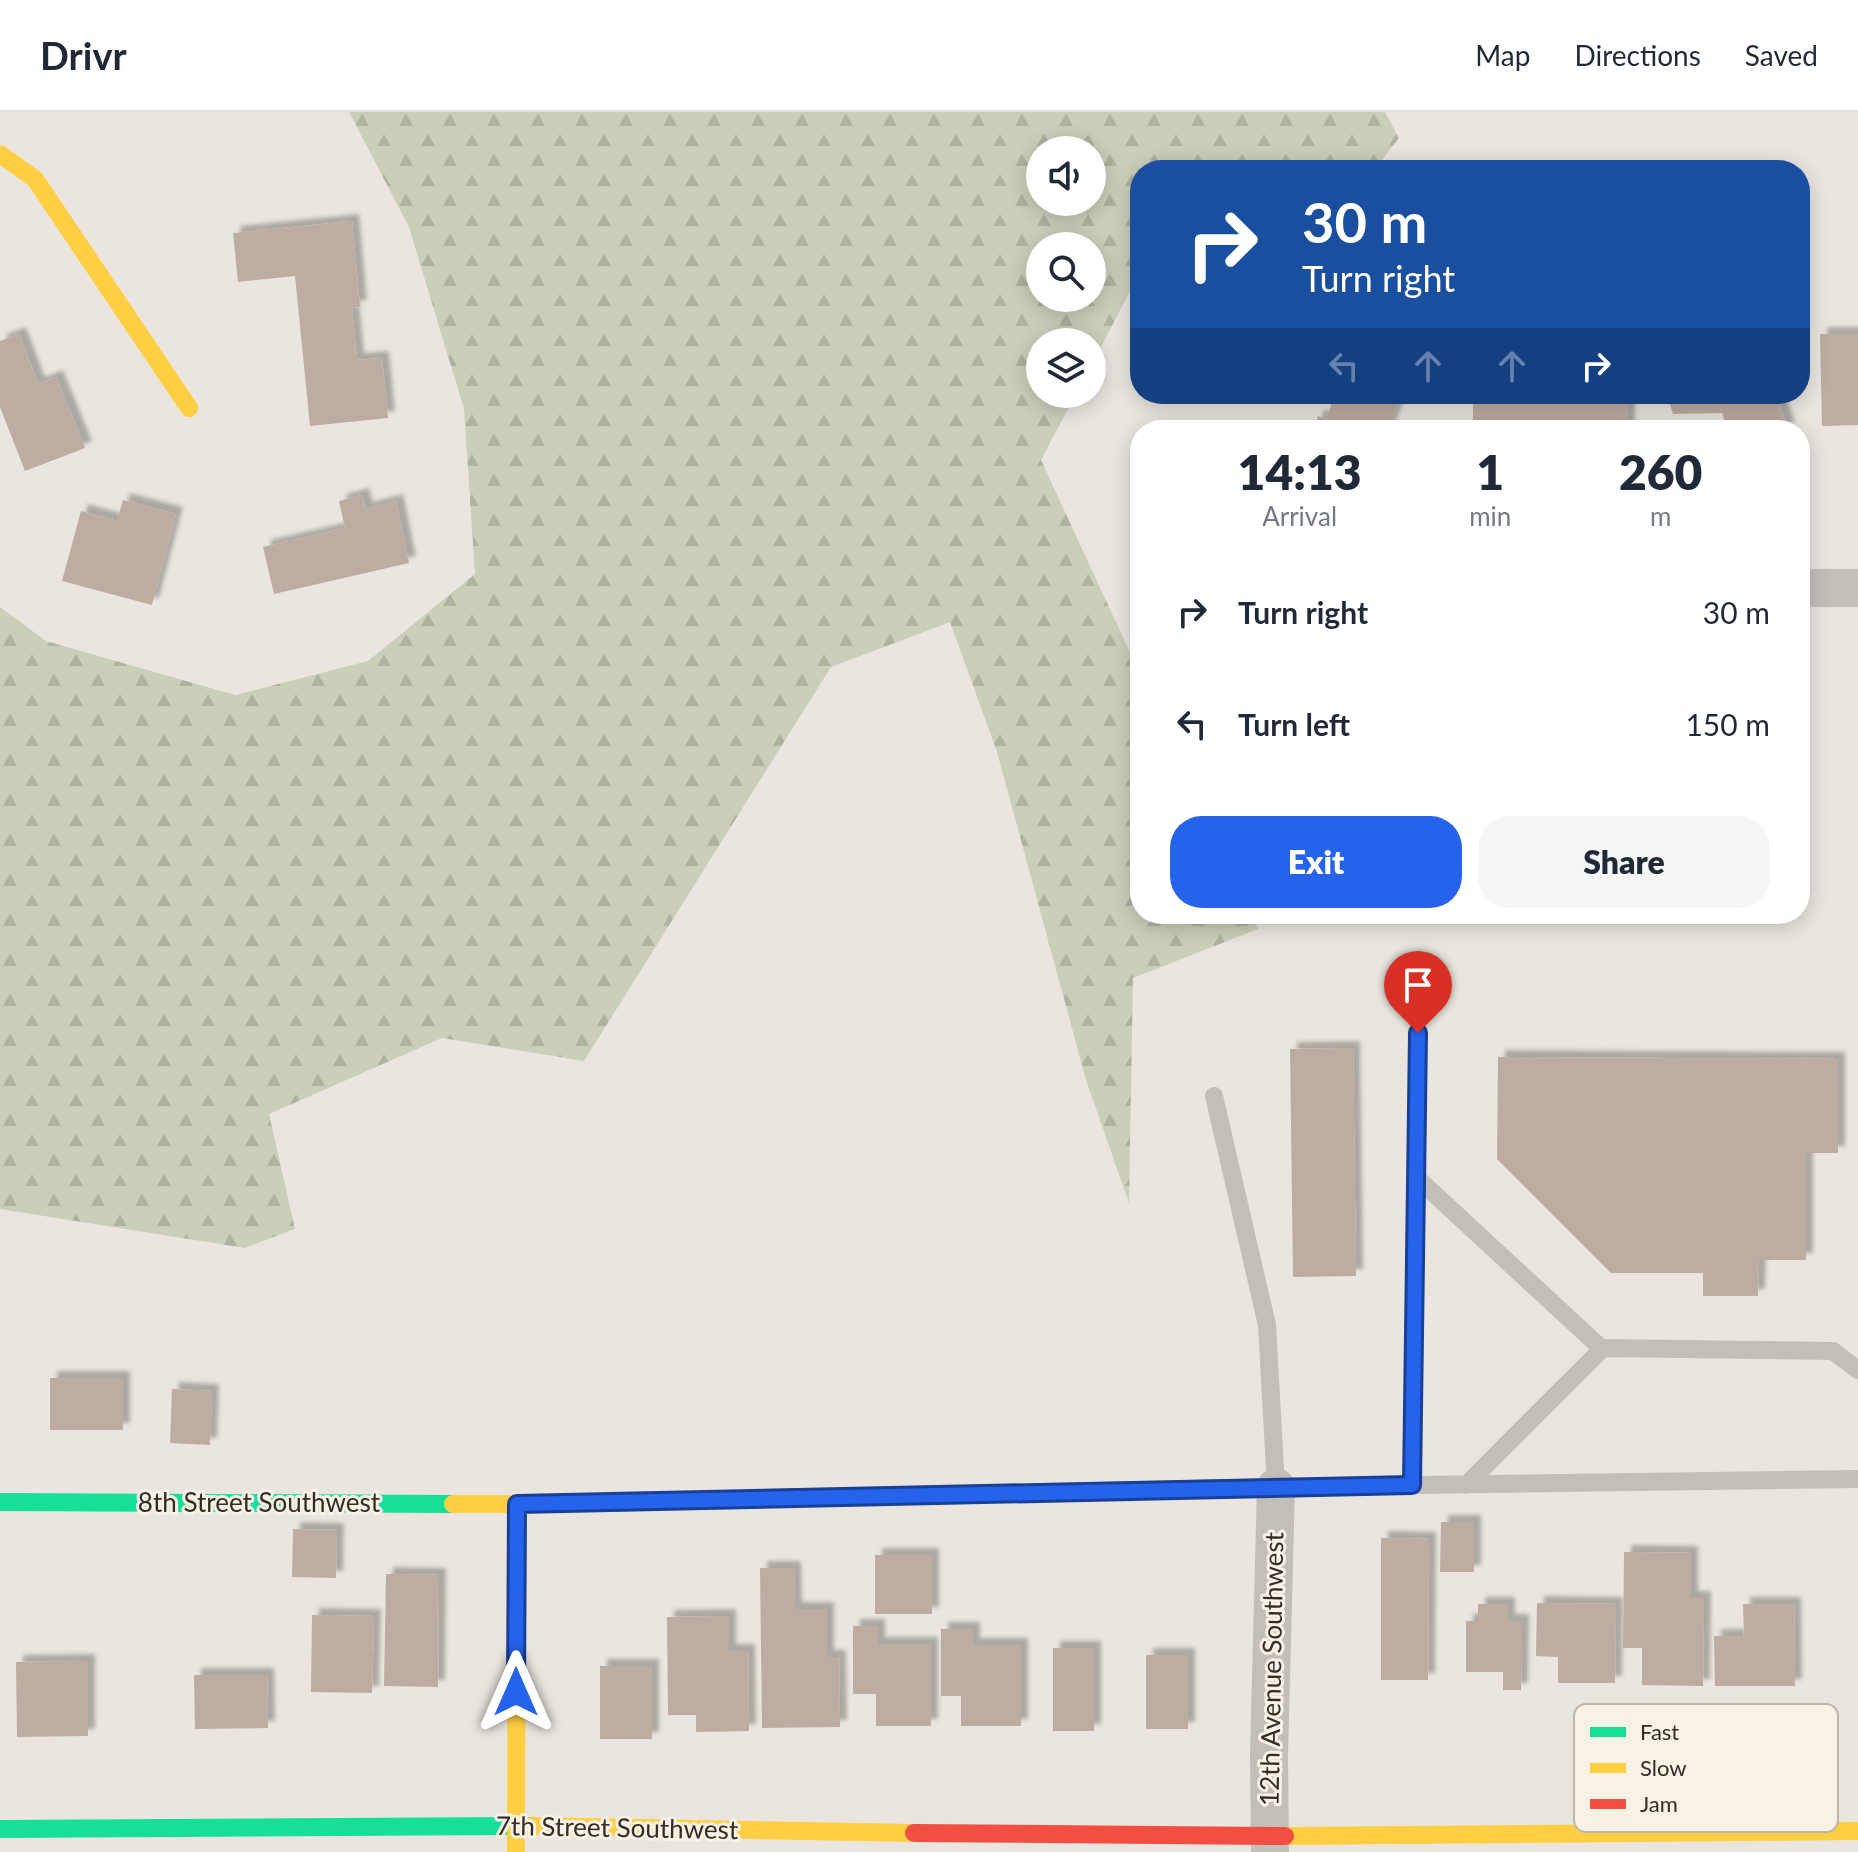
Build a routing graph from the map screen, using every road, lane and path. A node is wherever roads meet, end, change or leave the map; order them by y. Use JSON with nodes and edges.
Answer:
{"nodes":[{"id":1,"x":0,"y":154,"type":"edge"},
{"id":2,"x":189,"y":408,"type":"dead end"},
{"id":3,"x":1810,"y":588,"type":"edge"},
{"id":4,"x":1858,"y":588,"type":"edge"},
{"id":5,"x":1418,"y":1033,"type":"dead end"},
{"id":6,"x":1214,"y":1096,"type":"dead end"},
{"id":7,"x":1416,"y":1177,"type":"junction"},
{"id":8,"x":1603,"y":1348,"type":"junction"},
{"id":9,"x":1858,"y":1370,"type":"edge"},
{"id":10,"x":1858,"y":1479,"type":"edge"},
{"id":11,"x":1412,"y":1485,"type":"junction"},
{"id":12,"x":1466,"y":1485,"type":"junction"},
{"id":13,"x":1276,"y":1487,"type":"junction"},
{"id":14,"x":0,"y":1502,"type":"edge"},
{"id":15,"x":517,"y":1504,"type":"junction"},
{"id":16,"x":516,"y":1826,"type":"junction"},
{"id":17,"x":0,"y":1829,"type":"edge"},
{"id":18,"x":1838,"y":1831,"type":"edge"},
{"id":19,"x":1858,"y":1831,"type":"edge"},
{"id":20,"x":1813,"y":1832,"type":"edge"},
{"id":21,"x":1270,"y":1844,"type":"edge"},
{"id":22,"x":516,"y":1852,"type":"edge"}],
"edges":[{"from":1,"to":2,"type":"street"},
{"from":3,"to":4,"type":"street"},
{"from":5,"to":7,"type":"lane"},
{"from":6,"to":13,"type":"lane"},
{"from":7,"to":8,"type":"lane"},
{"from":7,"to":11,"type":"lane"},
{"from":8,"to":9,"type":"lane"},
{"from":8,"to":12,"type":"lane"},
{"from":10,"to":12,"type":"lane"},
{"from":11,"to":12,"type":"lane"},
{"from":11,"to":13,"type":"lane"},
{"from":13,"to":15,"type":"lane"},
{"from":13,"to":21,"type":"street","name":"12th Avenue Southwest"},
{"from":14,"to":15,"type":"street","name":"8th Street Southwest"},
{"from":15,"to":16,"type":"street"},
{"from":16,"to":17,"type":"street","name":"7th Street Southwest"},
{"from":16,"to":21,"type":"street","name":"7th Street Southwest"},
{"from":16,"to":22,"type":"street"},
{"from":18,"to":19,"type":"street","name":"7th Street Southwest"},
{"from":20,"to":21,"type":"street","name":"7th Street Southwest"}]}
